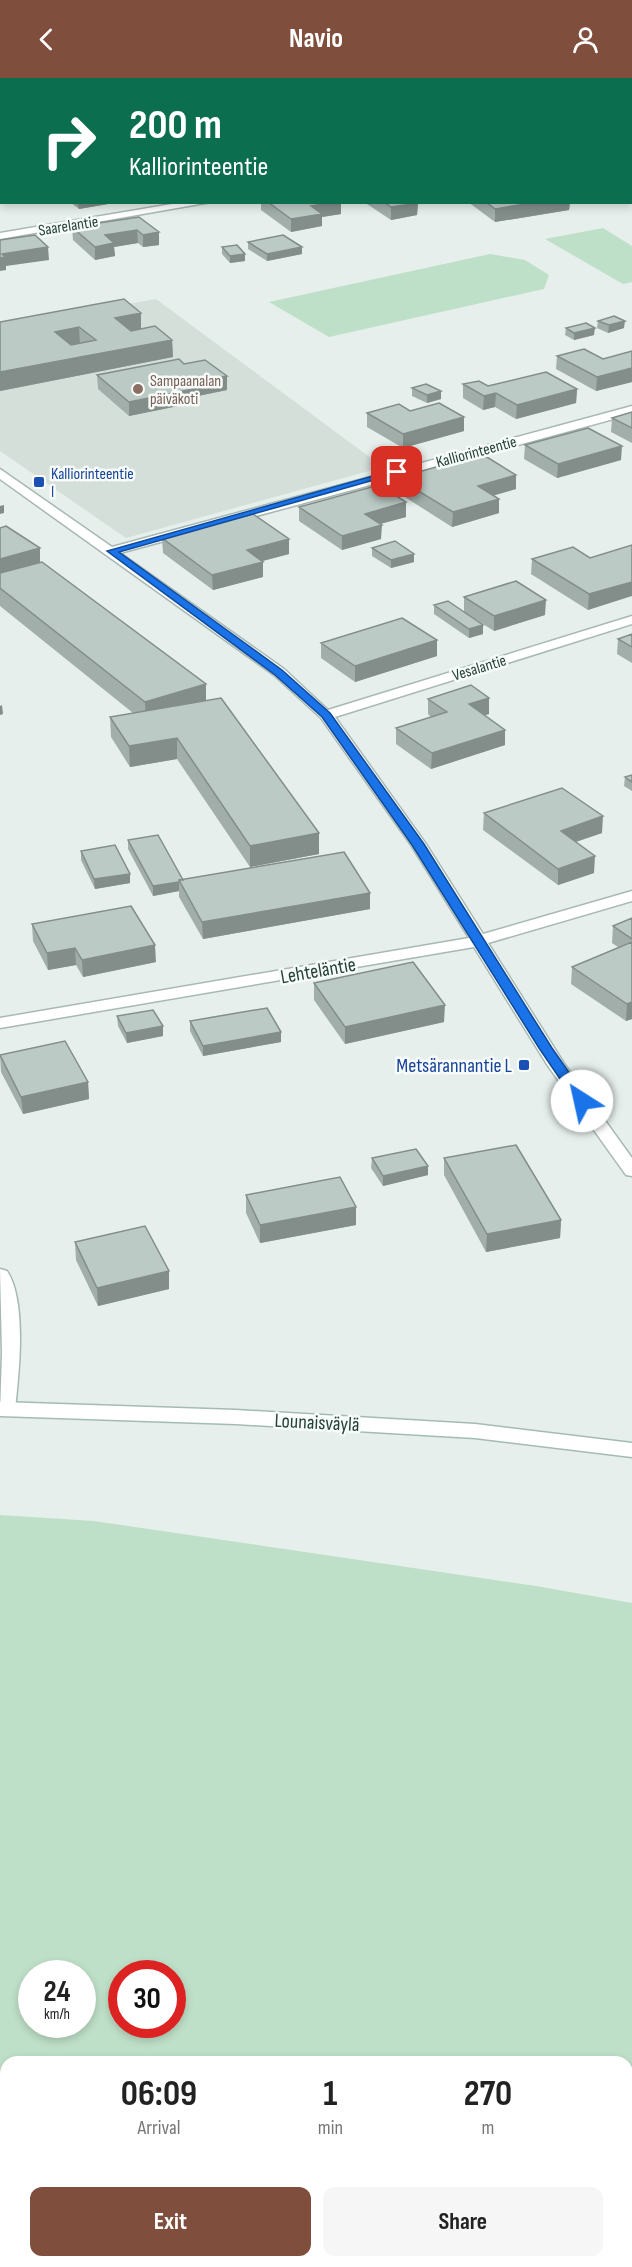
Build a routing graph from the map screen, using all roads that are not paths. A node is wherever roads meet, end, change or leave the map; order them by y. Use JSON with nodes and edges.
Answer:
{"nodes":[{"id":1,"x":194,"y":204,"type":"edge"},
{"id":2,"x":0,"y":236,"type":"edge"},
{"id":3,"x":632,"y":410,"type":"edge"},
{"id":4,"x":0,"y":473,"type":"edge"},
{"id":5,"x":112,"y":551,"type":"junction"},
{"id":6,"x":632,"y":620,"type":"edge"},
{"id":7,"x":326,"y":715,"type":"junction"},
{"id":8,"x":632,"y":896,"type":"edge"},
{"id":9,"x":481,"y":942,"type":"junction"},
{"id":10,"x":0,"y":1023,"type":"edge"},
{"id":11,"x":632,"y":1171,"type":"edge"},
{"id":12,"x":0,"y":1275,"type":"edge"},
{"id":13,"x":3,"y":1409,"type":"edge"},
{"id":14,"x":632,"y":1450,"type":"edge"}],
"edges":[{"from":1,"to":2,"type":"street","name":"Saarelantie"},
{"from":3,"to":5,"type":"street","name":"Kalliorinteentie"},
{"from":4,"to":5,"type":"street"},
{"from":5,"to":7,"type":"street"},
{"from":6,"to":7,"type":"street","name":"Vesalantie"},
{"from":7,"to":9,"type":"street"},
{"from":8,"to":9,"type":"street","name":"Lehteläntie"},
{"from":9,"to":10,"type":"street","name":"Lehteläntie"},
{"from":9,"to":11,"type":"street"},
{"from":12,"to":13,"type":"street"},
{"from":13,"to":14,"type":"street","name":"Lounaisväylä"}]}
